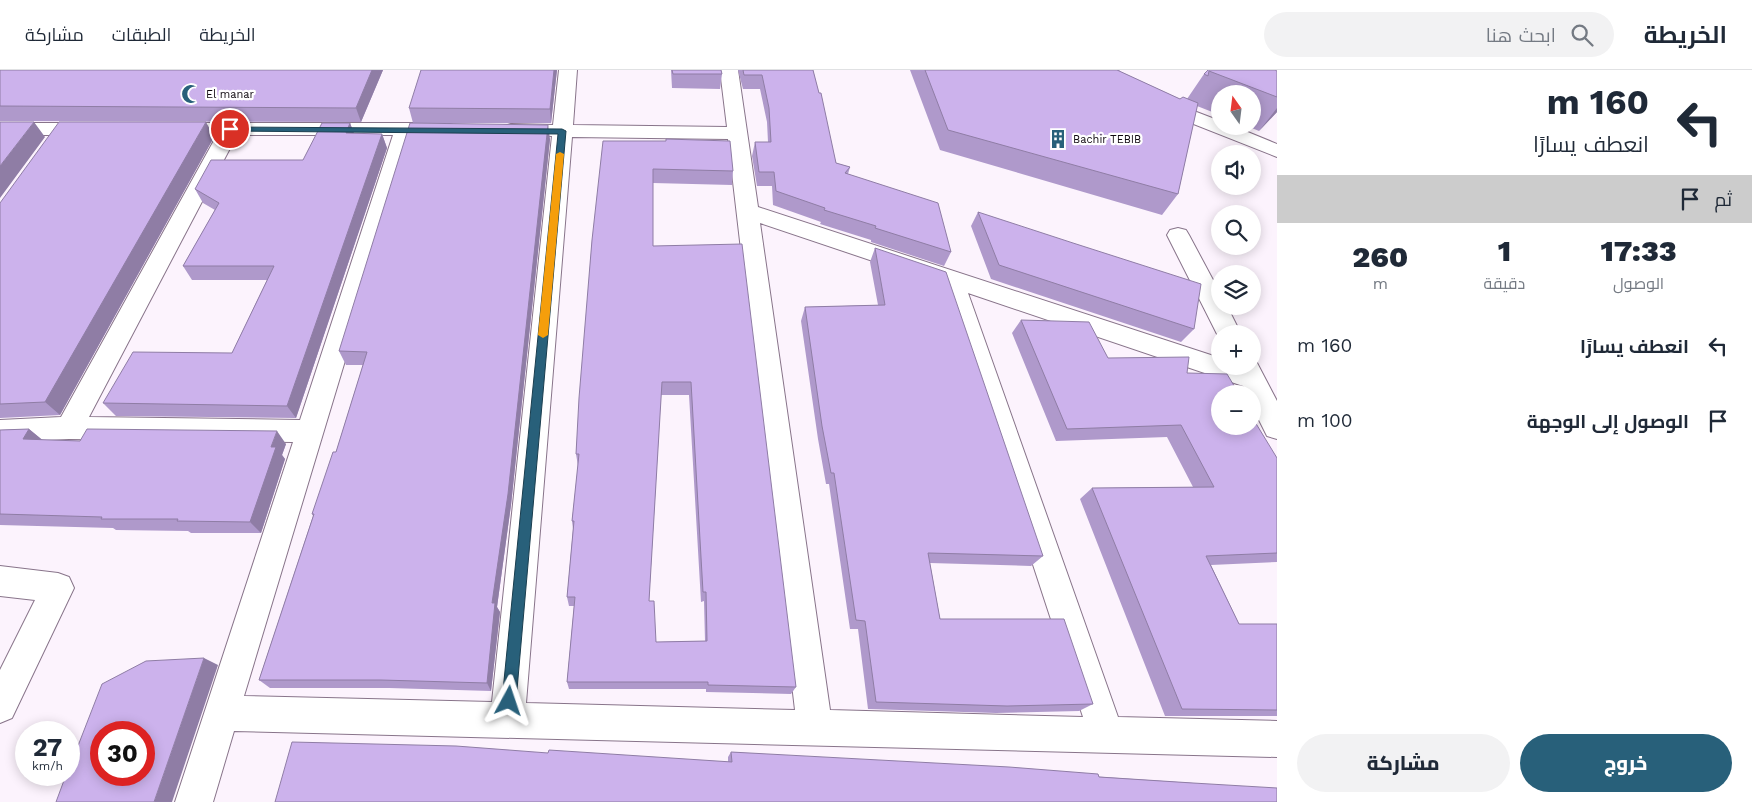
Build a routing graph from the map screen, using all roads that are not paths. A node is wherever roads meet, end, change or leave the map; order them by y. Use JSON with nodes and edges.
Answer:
{"nodes":[{"id":1,"x":568,"y":70,"type":"edge"},
{"id":2,"x":729,"y":70,"type":"edge"},
{"id":3,"x":1144,"y":97,"type":"edge"},
{"id":4,"x":0,"y":129,"type":"edge"},
{"id":5,"x":112,"y":129,"type":"edge"},
{"id":6,"x":152,"y":129,"type":"edge"},
{"id":7,"x":230,"y":129,"type":"junction"},
{"id":8,"x":405,"y":129,"type":"junction"},
{"id":9,"x":464,"y":130,"type":"edge"},
{"id":10,"x":494,"y":130,"type":"edge"},
{"id":11,"x":562,"y":131,"type":"junction"},
{"id":12,"x":737,"y":133,"type":"junction"},
{"id":13,"x":1277,"y":151,"type":"edge"},
{"id":14,"x":747,"y":211,"type":"junction"},
{"id":15,"x":1178,"y":235,"type":"dead end"},
{"id":16,"x":951,"y":279,"type":"junction"},
{"id":17,"x":1224,"y":325,"type":"edge"},
{"id":18,"x":1211,"y":360,"type":"edge"},
{"id":19,"x":1250,"y":375,"type":"edge"},
{"id":20,"x":69,"y":428,"type":"junction"},
{"id":21,"x":1277,"y":428,"type":"edge"},
{"id":22,"x":0,"y":431,"type":"edge"},
{"id":23,"x":311,"y":431,"type":"junction"},
{"id":24,"x":0,"y":581,"type":"edge"},
{"id":25,"x":0,"y":706,"type":"edge"},
{"id":26,"x":223,"y":713,"type":"junction"},
{"id":27,"x":507,"y":721,"type":"junction"},
{"id":28,"x":815,"y":728,"type":"junction"},
{"id":29,"x":1107,"y":735,"type":"junction"},
{"id":30,"x":1277,"y":739,"type":"edge"},
{"id":31,"x":194,"y":802,"type":"edge"}],
"edges":[{"from":1,"to":11,"type":"street"},
{"from":2,"to":12,"type":"street"},
{"from":3,"to":13,"type":"street"},
{"from":4,"to":5,"type":"street"},
{"from":6,"to":7,"type":"street"},
{"from":7,"to":8,"type":"street"},
{"from":7,"to":20,"type":"street"},
{"from":8,"to":9,"type":"street"},
{"from":8,"to":23,"type":"street"},
{"from":10,"to":11,"type":"street"},
{"from":11,"to":12,"type":"street"},
{"from":11,"to":27,"type":"street"},
{"from":12,"to":14,"type":"street"},
{"from":14,"to":16,"type":"street"},
{"from":14,"to":28,"type":"street"},
{"from":15,"to":17,"type":"street"},
{"from":16,"to":18,"type":"street"},
{"from":16,"to":29,"type":"street"},
{"from":19,"to":21,"type":"street"},
{"from":20,"to":22,"type":"street"},
{"from":20,"to":23,"type":"street"},
{"from":23,"to":26,"type":"street"},
{"from":24,"to":25,"type":"street"},
{"from":26,"to":27,"type":"street"},
{"from":26,"to":31,"type":"street"},
{"from":27,"to":28,"type":"street"},
{"from":28,"to":29,"type":"street"},
{"from":29,"to":30,"type":"street"}]}
